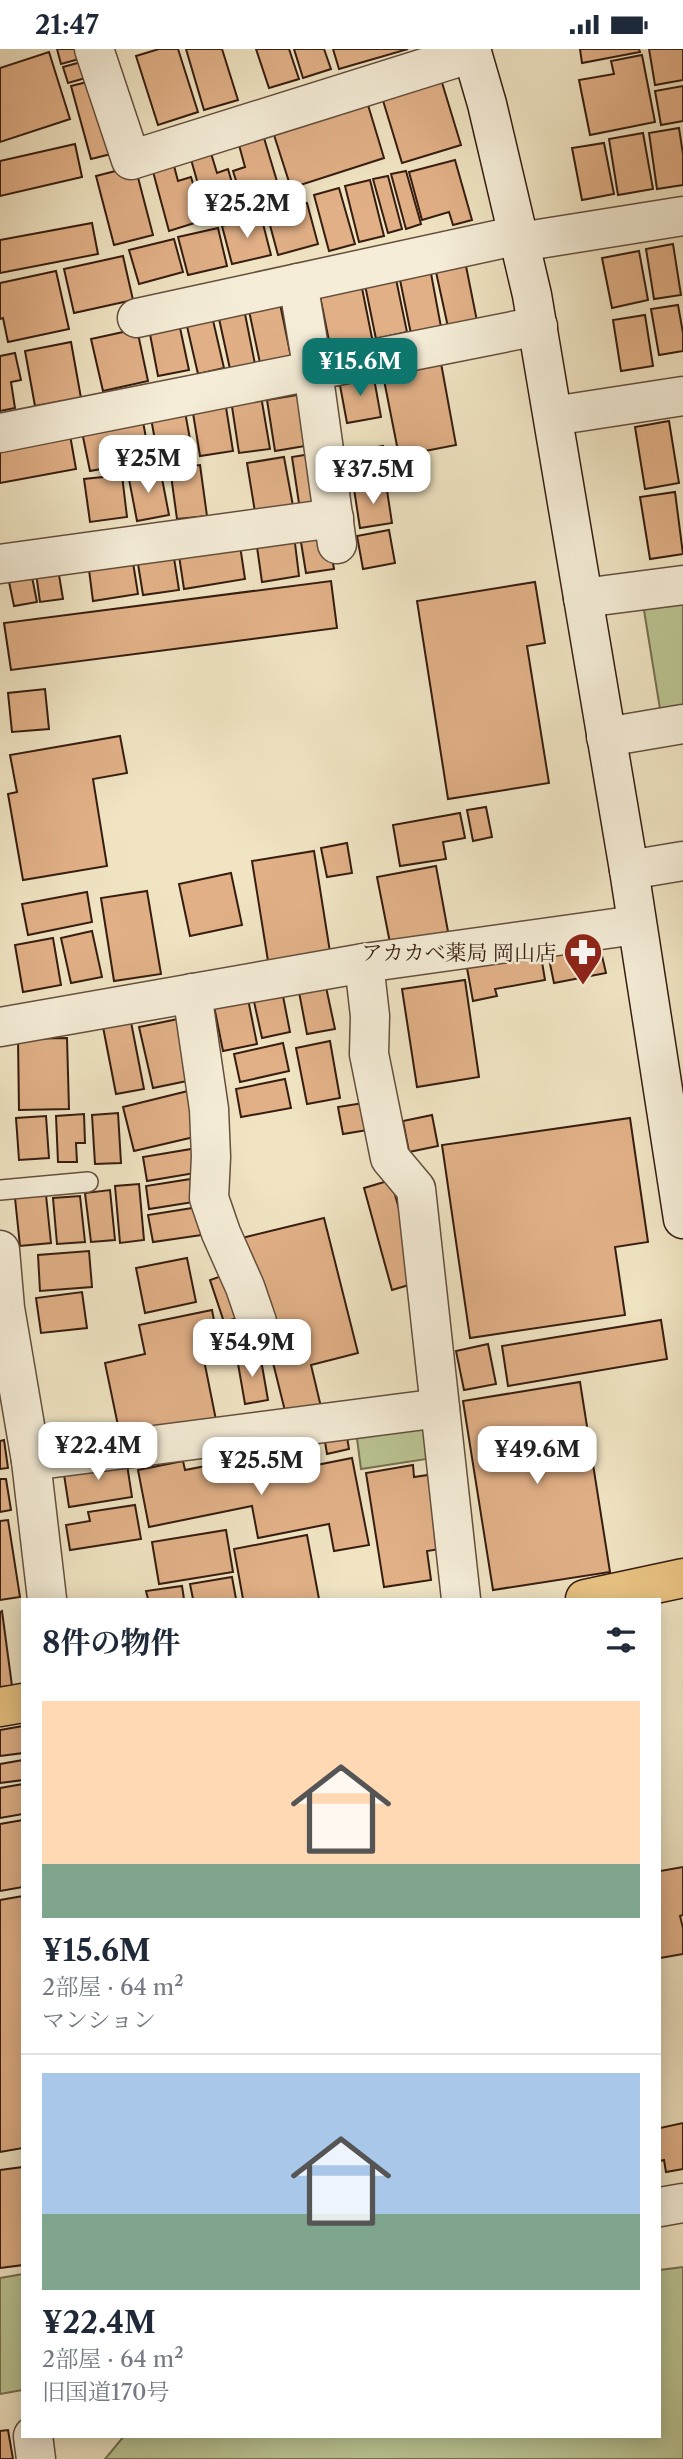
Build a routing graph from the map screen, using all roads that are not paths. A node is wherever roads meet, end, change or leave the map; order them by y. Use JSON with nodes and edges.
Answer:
{"nodes":[{"id":1,"x":94,"y":49,"type":"edge"},
{"id":2,"x":472,"y":51,"type":"edge"},
{"id":3,"x":683,"y":216,"type":"edge"},
{"id":4,"x":519,"y":238,"type":"junction"},
{"id":5,"x":298,"y":283,"type":"junction"},
{"id":6,"x":137,"y":318,"type":"dead end"},
{"id":7,"x":538,"y":326,"type":"junction"},
{"id":8,"x":313,"y":371,"type":"junction"},
{"id":9,"x":683,"y":396,"type":"edge"},
{"id":10,"x":553,"y":416,"type":"junction"},
{"id":11,"x":0,"y":433,"type":"edge"},
{"id":12,"x":0,"y":565,"type":"edge"},
{"id":13,"x":683,"y":585,"type":"edge"},
{"id":14,"x":583,"y":598,"type":"junction"},
{"id":15,"x":683,"y":724,"type":"edge"},
{"id":16,"x":606,"y":737,"type":"junction"},
{"id":17,"x":683,"y":861,"type":"edge"},
{"id":18,"x":629,"y":870,"type":"junction"},
{"id":19,"x":636,"y":925,"type":"junction"},
{"id":20,"x":365,"y":963,"type":"junction"},
{"id":21,"x":192,"y":993,"type":"junction"},
{"id":22,"x":0,"y":1027,"type":"edge"},
{"id":23,"x":88,"y":1182,"type":"dead end"},
{"id":24,"x":0,"y":1189,"type":"edge"},
{"id":25,"x":683,"y":1219,"type":"edge"},
{"id":26,"x":0,"y":1250,"type":"edge"},
{"id":27,"x":257,"y":1322,"type":"dead end"},
{"id":28,"x":440,"y":1408,"type":"junction"},
{"id":29,"x":31,"y":1461,"type":"junction"},
{"id":30,"x":683,"y":1578,"type":"edge"},
{"id":31,"x":47,"y":1598,"type":"edge"},
{"id":32,"x":461,"y":1598,"type":"edge"},
{"id":33,"x":590,"y":1598,"type":"edge"},
{"id":34,"x":21,"y":1703,"type":"edge"},
{"id":35,"x":0,"y":1707,"type":"edge"},
{"id":36,"x":683,"y":2203,"type":"edge"},
{"id":37,"x":661,"y":2207,"type":"edge"},
{"id":38,"x":33,"y":2438,"type":"edge"},
{"id":39,"x":36,"y":2459,"type":"edge"}],
"edges":[{"from":1,"to":2,"type":"street"},
{"from":2,"to":4,"type":"street"},
{"from":3,"to":4,"type":"street"},
{"from":4,"to":5,"type":"street"},
{"from":4,"to":7,"type":"street"},
{"from":5,"to":6,"type":"street"},
{"from":5,"to":8,"type":"street"},
{"from":7,"to":8,"type":"street"},
{"from":7,"to":10,"type":"street"},
{"from":8,"to":11,"type":"street"},
{"from":8,"to":12,"type":"street"},
{"from":9,"to":10,"type":"street"},
{"from":10,"to":14,"type":"street"},
{"from":13,"to":14,"type":"street"},
{"from":14,"to":16,"type":"street"},
{"from":15,"to":16,"type":"street"},
{"from":16,"to":18,"type":"street"},
{"from":17,"to":18,"type":"street"},
{"from":18,"to":19,"type":"street"},
{"from":19,"to":20,"type":"street"},
{"from":19,"to":25,"type":"street"},
{"from":20,"to":21,"type":"street"},
{"from":20,"to":28,"type":"street"},
{"from":21,"to":22,"type":"street"},
{"from":21,"to":27,"type":"street"},
{"from":23,"to":24,"type":"lane"},
{"from":26,"to":29,"type":"street"},
{"from":28,"to":29,"type":"street"},
{"from":28,"to":32,"type":"street"},
{"from":29,"to":31,"type":"street"},
{"from":30,"to":33,"type":"highway"},
{"from":34,"to":35,"type":"highway"},
{"from":36,"to":37,"type":"street"},
{"from":38,"to":39,"type":"street"}]}
